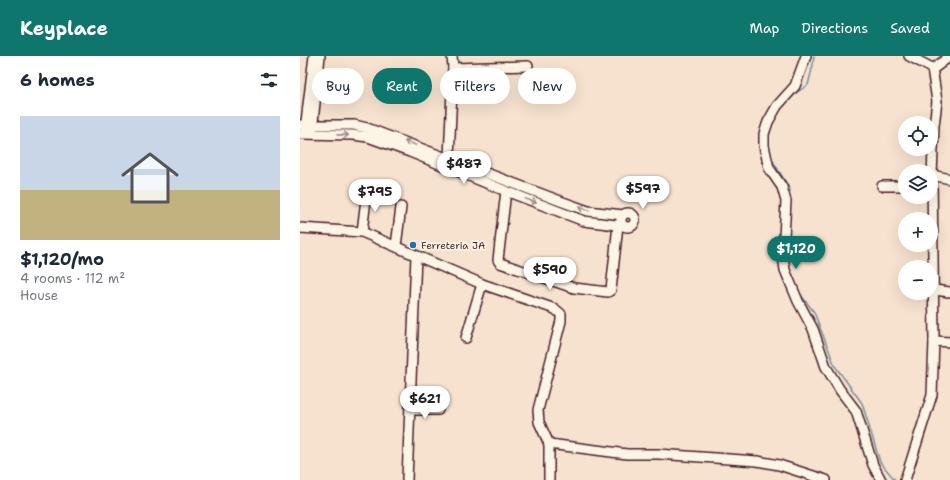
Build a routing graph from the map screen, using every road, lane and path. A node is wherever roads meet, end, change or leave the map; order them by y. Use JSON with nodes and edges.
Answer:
{"nodes":[{"id":1,"x":314,"y":56,"type":"edge"},
{"id":2,"x":320,"y":56,"type":"edge"},
{"id":3,"x":452,"y":56,"type":"edge"},
{"id":4,"x":806,"y":56,"type":"edge"},
{"id":5,"x":909,"y":56,"type":"edge"},
{"id":6,"x":950,"y":56,"type":"edge"},
{"id":7,"x":528,"y":66,"type":"dead end"},
{"id":8,"x":453,"y":68,"type":"joint"},
{"id":9,"x":932,"y":70,"type":"junction"},
{"id":10,"x":451,"y":104,"type":"edge"},
{"id":11,"x":306,"y":129,"type":"edge"},
{"id":12,"x":449,"y":158,"type":"junction"},
{"id":13,"x":932,"y":164,"type":"edge"},
{"id":14,"x":938,"y":176,"type":"edge"},
{"id":15,"x":950,"y":179,"type":"edge"},
{"id":16,"x":882,"y":186,"type":"dead end"},
{"id":17,"x":898,"y":186,"type":"edge"},
{"id":18,"x":367,"y":191,"type":"dead end"},
{"id":19,"x":506,"y":191,"type":"junction"},
{"id":20,"x":932,"y":204,"type":"edge"},
{"id":21,"x":401,"y":207,"type":"dead end"},
{"id":22,"x":623,"y":215,"type":"junction"},
{"id":23,"x":621,"y":225,"type":"junction"},
{"id":24,"x":300,"y":228,"type":"edge"},
{"id":25,"x":362,"y":232,"type":"junction"},
{"id":26,"x":396,"y":246,"type":"junction"},
{"id":27,"x":416,"y":256,"type":"junction"},
{"id":28,"x":933,"y":260,"type":"edge"},
{"id":29,"x":482,"y":284,"type":"junction"},
{"id":30,"x":938,"y":290,"type":"edge"},
{"id":31,"x":950,"y":292,"type":"edge"},
{"id":32,"x":934,"y":300,"type":"edge"},
{"id":33,"x":466,"y":338,"type":"dead end"},
{"id":34,"x":934,"y":341,"type":"junction"},
{"id":35,"x":950,"y":342,"type":"edge"},
{"id":36,"x":410,"y":410,"type":"junction"},
{"id":37,"x":438,"y":410,"type":"dead end"},
{"id":38,"x":549,"y":444,"type":"junction"},
{"id":39,"x":408,"y":480,"type":"edge"},
{"id":40,"x":549,"y":480,"type":"edge"},
{"id":41,"x":826,"y":480,"type":"edge"},
{"id":42,"x":881,"y":480,"type":"edge"},
{"id":43,"x":905,"y":480,"type":"edge"}],
"edges":[{"from":1,"to":11,"type":"street"},
{"from":2,"to":11,"type":"street"},
{"from":3,"to":8,"type":"street"},
{"from":4,"to":42,"type":"street"},
{"from":5,"to":9,"type":"street"},
{"from":6,"to":9,"type":"street"},
{"from":7,"to":8,"type":"street"},
{"from":9,"to":13,"type":"street"},
{"from":10,"to":12,"type":"street"},
{"from":12,"to":11,"type":"street","one_way":true},
{"from":11,"to":19,"type":"street","one_way":true},
{"from":22,"to":12,"type":"street","one_way":true},
{"from":14,"to":15,"type":"street"},
{"from":16,"to":17,"type":"street"},
{"from":18,"to":25,"type":"street"},
{"from":19,"to":23,"type":"street","one_way":true},
{"from":19,"to":23,"type":"street"},
{"from":20,"to":28,"type":"street"},
{"from":21,"to":26,"type":"street"},
{"from":22,"to":23,"type":"street"},
{"from":22,"to":23,"type":"street"},
{"from":24,"to":25,"type":"street"},
{"from":25,"to":26,"type":"street"},
{"from":26,"to":27,"type":"street"},
{"from":27,"to":29,"type":"street"},
{"from":27,"to":36,"type":"street"},
{"from":29,"to":33,"type":"street"},
{"from":29,"to":38,"type":"street"},
{"from":30,"to":31,"type":"street"},
{"from":32,"to":34,"type":"street"},
{"from":34,"to":35,"type":"street"},
{"from":34,"to":43,"type":"street"},
{"from":36,"to":37,"type":"street"},
{"from":36,"to":39,"type":"street"},
{"from":38,"to":40,"type":"street"},
{"from":38,"to":41,"type":"street"}]}
